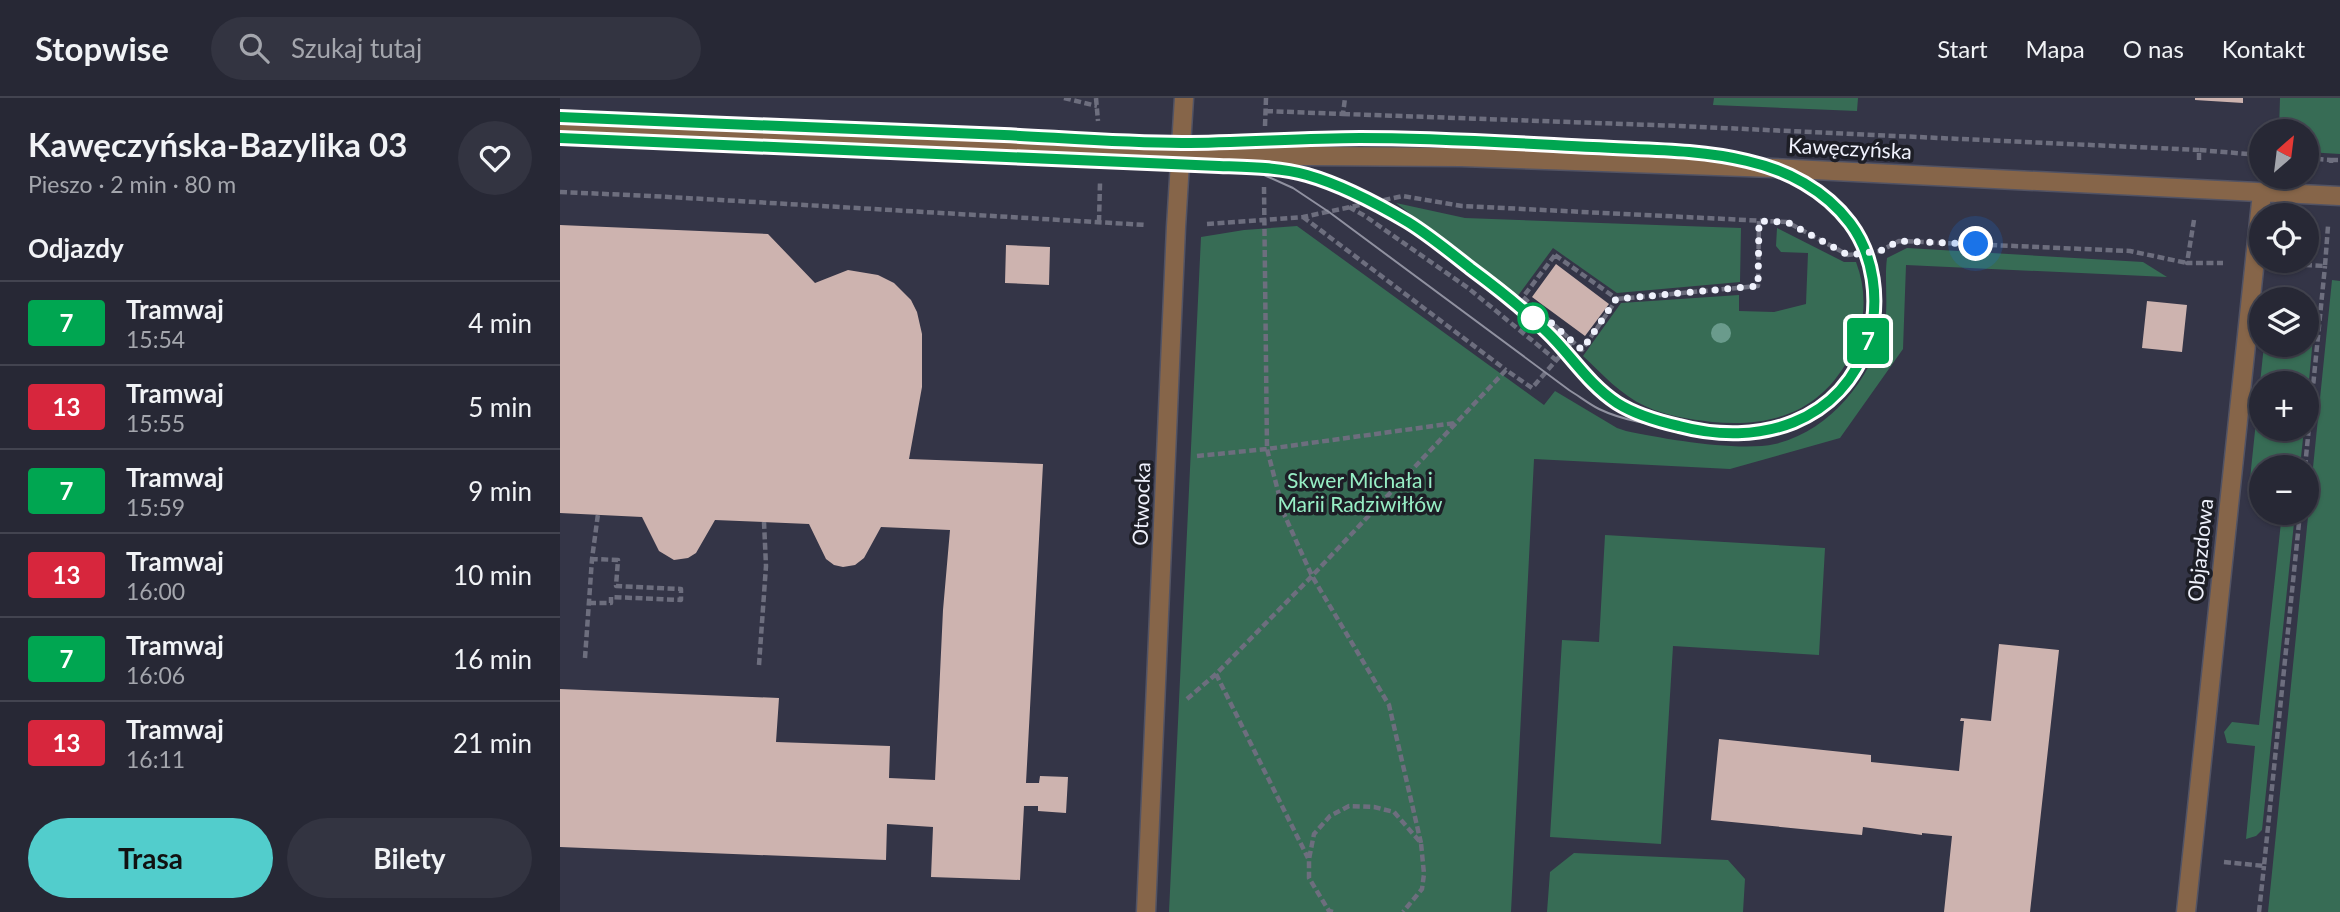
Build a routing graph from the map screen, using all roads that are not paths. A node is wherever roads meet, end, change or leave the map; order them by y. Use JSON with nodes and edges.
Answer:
{"nodes":[{"id":1,"x":1184,"y":98,"type":"edge"},
{"id":2,"x":560,"y":129,"type":"edge"},
{"id":3,"x":1179,"y":155,"type":"junction"},
{"id":4,"x":2262,"y":193,"type":"junction"},
{"id":5,"x":2340,"y":196,"type":"edge"},
{"id":6,"x":1146,"y":912,"type":"edge"},
{"id":7,"x":2186,"y":912,"type":"edge"}],
"edges":[{"from":1,"to":3,"type":"street","name":"Otwocka"},
{"from":2,"to":3,"type":"street","name":"Kawęczyńska"},
{"from":3,"to":4,"type":"street","name":"Kawęczyńska"},
{"from":3,"to":6,"type":"street","name":"Otwocka"},
{"from":4,"to":5,"type":"street","name":"Kawęczyńska"},
{"from":4,"to":7,"type":"street","name":"Objazdowa"}]}
